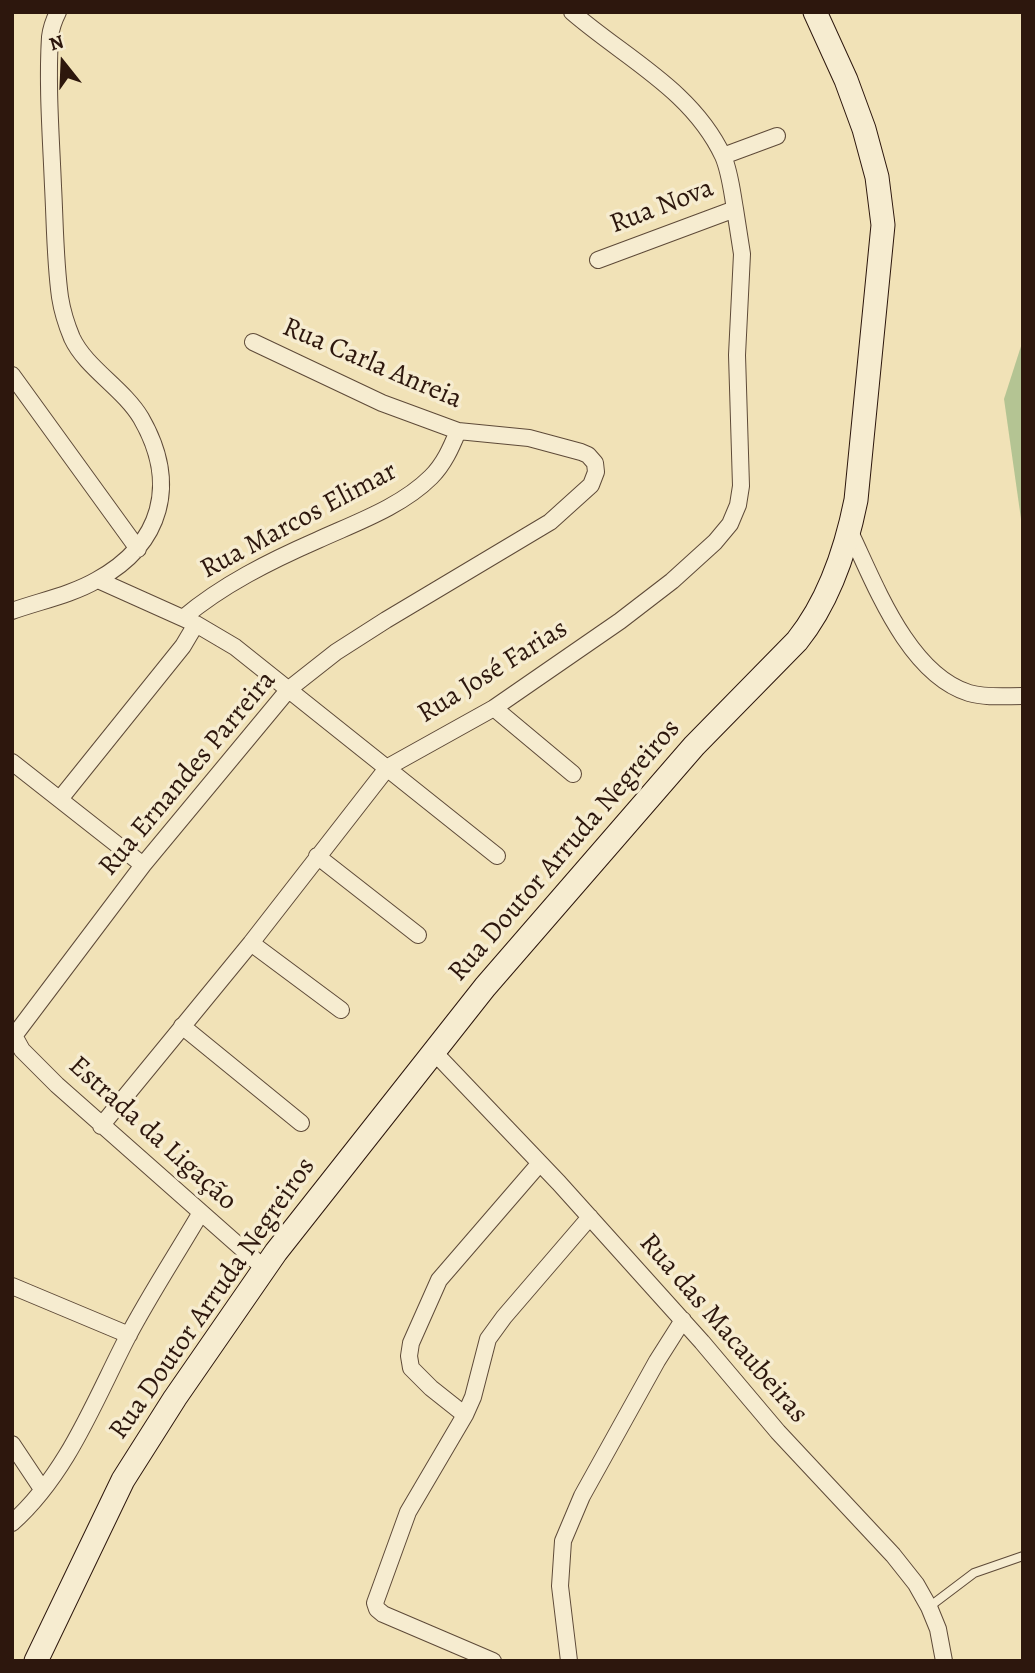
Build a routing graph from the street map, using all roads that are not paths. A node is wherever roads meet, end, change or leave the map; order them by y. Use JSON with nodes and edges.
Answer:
{"nodes":[{"id":1,"x":58,"y":12,"type":"edge"},
{"id":2,"x":572,"y":12,"type":"edge"},
{"id":3,"x":815,"y":12,"type":"edge"},
{"id":4,"x":777,"y":135,"type":"dead end"},
{"id":5,"x":723,"y":156,"type":"junction"},
{"id":6,"x":735,"y":209,"type":"junction"},
{"id":7,"x":598,"y":260,"type":"dead end"},
{"id":8,"x":253,"y":342,"type":"dead end"},
{"id":9,"x":12,"y":375,"type":"edge"},
{"id":10,"x":458,"y":431,"type":"junction"},
{"id":11,"x":593,"y":459,"type":"joint"},
{"id":12,"x":850,"y":532,"type":"junction"},
{"id":13,"x":138,"y":549,"type":"junction"},
{"id":14,"x":98,"y":580,"type":"junction"},
{"id":15,"x":12,"y":611,"type":"edge"},
{"id":16,"x":190,"y":621,"type":"junction"},
{"id":17,"x":289,"y":689,"type":"junction"},
{"id":18,"x":1023,"y":695,"type":"edge"},
{"id":19,"x":494,"y":708,"type":"junction"},
{"id":20,"x":12,"y":762,"type":"edge"},
{"id":21,"x":388,"y":767,"type":"junction"},
{"id":22,"x":573,"y":774,"type":"dead end"},
{"id":23,"x":60,"y":799,"type":"junction"},
{"id":24,"x":317,"y":856,"type":"junction"},
{"id":25,"x":497,"y":856,"type":"dead end"},
{"id":26,"x":143,"y":865,"type":"junction"},
{"id":27,"x":418,"y":935,"type":"dead end"},
{"id":28,"x":250,"y":943,"type":"junction"},
{"id":29,"x":341,"y":1010,"type":"dead end"},
{"id":30,"x":182,"y":1026,"type":"junction"},
{"id":31,"x":15,"y":1045,"type":"edge"},
{"id":32,"x":433,"y":1051,"type":"junction"},
{"id":33,"x":301,"y":1123,"type":"dead end"},
{"id":34,"x":101,"y":1126,"type":"junction"},
{"id":35,"x":540,"y":1163,"type":"junction"},
{"id":36,"x":200,"y":1214,"type":"junction"},
{"id":37,"x":590,"y":1217,"type":"junction"},
{"id":38,"x":264,"y":1268,"type":"junction"},
{"id":39,"x":12,"y":1286,"type":"edge"},
{"id":40,"x":683,"y":1320,"type":"junction"},
{"id":41,"x":129,"y":1335,"type":"junction"},
{"id":42,"x":465,"y":1415,"type":"junction"},
{"id":43,"x":12,"y":1444,"type":"edge"},
{"id":44,"x":42,"y":1489,"type":"junction"},
{"id":45,"x":12,"y":1522,"type":"edge"},
{"id":46,"x":1023,"y":1556,"type":"edge"},
{"id":47,"x":929,"y":1606,"type":"junction"},
{"id":48,"x":36,"y":1661,"type":"edge"},
{"id":49,"x":493,"y":1661,"type":"edge"},
{"id":50,"x":569,"y":1661,"type":"edge"},
{"id":51,"x":944,"y":1661,"type":"edge"}],
"edges":[{"from":1,"to":13,"type":"street"},
{"from":2,"to":5,"type":"street","name":"Rua Nova"},
{"from":3,"to":12,"type":"street","name":"Rua Doutor Arruda Negreiros"},
{"from":4,"to":5,"type":"street"},
{"from":5,"to":6,"type":"street","name":"Rua Nova"},
{"from":6,"to":7,"type":"street","name":"Rua Nova"},
{"from":6,"to":19,"type":"street","name":"Rua José Farias"},
{"from":8,"to":10,"type":"street","name":"Rua Carla Anreia"},
{"from":9,"to":13,"type":"street"},
{"from":10,"to":11,"type":"street","name":"Rua Carla Anreia"},
{"from":10,"to":16,"type":"street","name":"Rua Marcos Elimar"},
{"from":11,"to":17,"type":"street","name":"Rua Ernandes Parreira"},
{"from":12,"to":18,"type":"street"},
{"from":12,"to":32,"type":"street","name":"Rua Doutor Arruda Negreiros"},
{"from":13,"to":14,"type":"street"},
{"from":14,"to":15,"type":"street"},
{"from":14,"to":16,"type":"street"},
{"from":16,"to":17,"type":"street"},
{"from":16,"to":23,"type":"street","name":"Rua Marcos Elimar"},
{"from":17,"to":21,"type":"street"},
{"from":17,"to":26,"type":"street","name":"Rua Ernandes Parreira"},
{"from":19,"to":21,"type":"street","name":"Rua José Farias"},
{"from":19,"to":22,"type":"street"},
{"from":20,"to":23,"type":"street"},
{"from":21,"to":24,"type":"street","name":"Rua José Farias"},
{"from":21,"to":25,"type":"street"},
{"from":23,"to":26,"type":"street"},
{"from":24,"to":27,"type":"street"},
{"from":24,"to":28,"type":"street","name":"Rua José Farias"},
{"from":26,"to":31,"type":"street","name":"Rua Ernandes Parreira"},
{"from":28,"to":29,"type":"street"},
{"from":28,"to":30,"type":"street","name":"Rua José Farias"},
{"from":30,"to":33,"type":"street"},
{"from":30,"to":34,"type":"street","name":"Rua José Farias"},
{"from":31,"to":34,"type":"street","name":"Estrada da Ligação"},
{"from":32,"to":35,"type":"street","name":"Rua das Macaubeiras"},
{"from":32,"to":38,"type":"street","name":"Rua Doutor Arruda Negreiros"},
{"from":34,"to":36,"type":"street","name":"Estrada da Ligação"},
{"from":35,"to":37,"type":"street","name":"Rua das Macaubeiras"},
{"from":35,"to":42,"type":"street"},
{"from":36,"to":38,"type":"street","name":"Estrada da Ligação"},
{"from":36,"to":41,"type":"street"},
{"from":37,"to":40,"type":"street","name":"Rua das Macaubeiras"},
{"from":37,"to":42,"type":"street"},
{"from":38,"to":48,"type":"street","name":"Rua Doutor Arruda Negreiros"},
{"from":39,"to":41,"type":"street"},
{"from":40,"to":47,"type":"street","name":"Rua das Macaubeiras"},
{"from":40,"to":50,"type":"street"},
{"from":41,"to":44,"type":"street"},
{"from":42,"to":49,"type":"street"},
{"from":43,"to":44,"type":"street"},
{"from":44,"to":45,"type":"street"},
{"from":46,"to":47,"type":"lane"},
{"from":47,"to":51,"type":"street","name":"Rua das Macaubeiras"}]}
